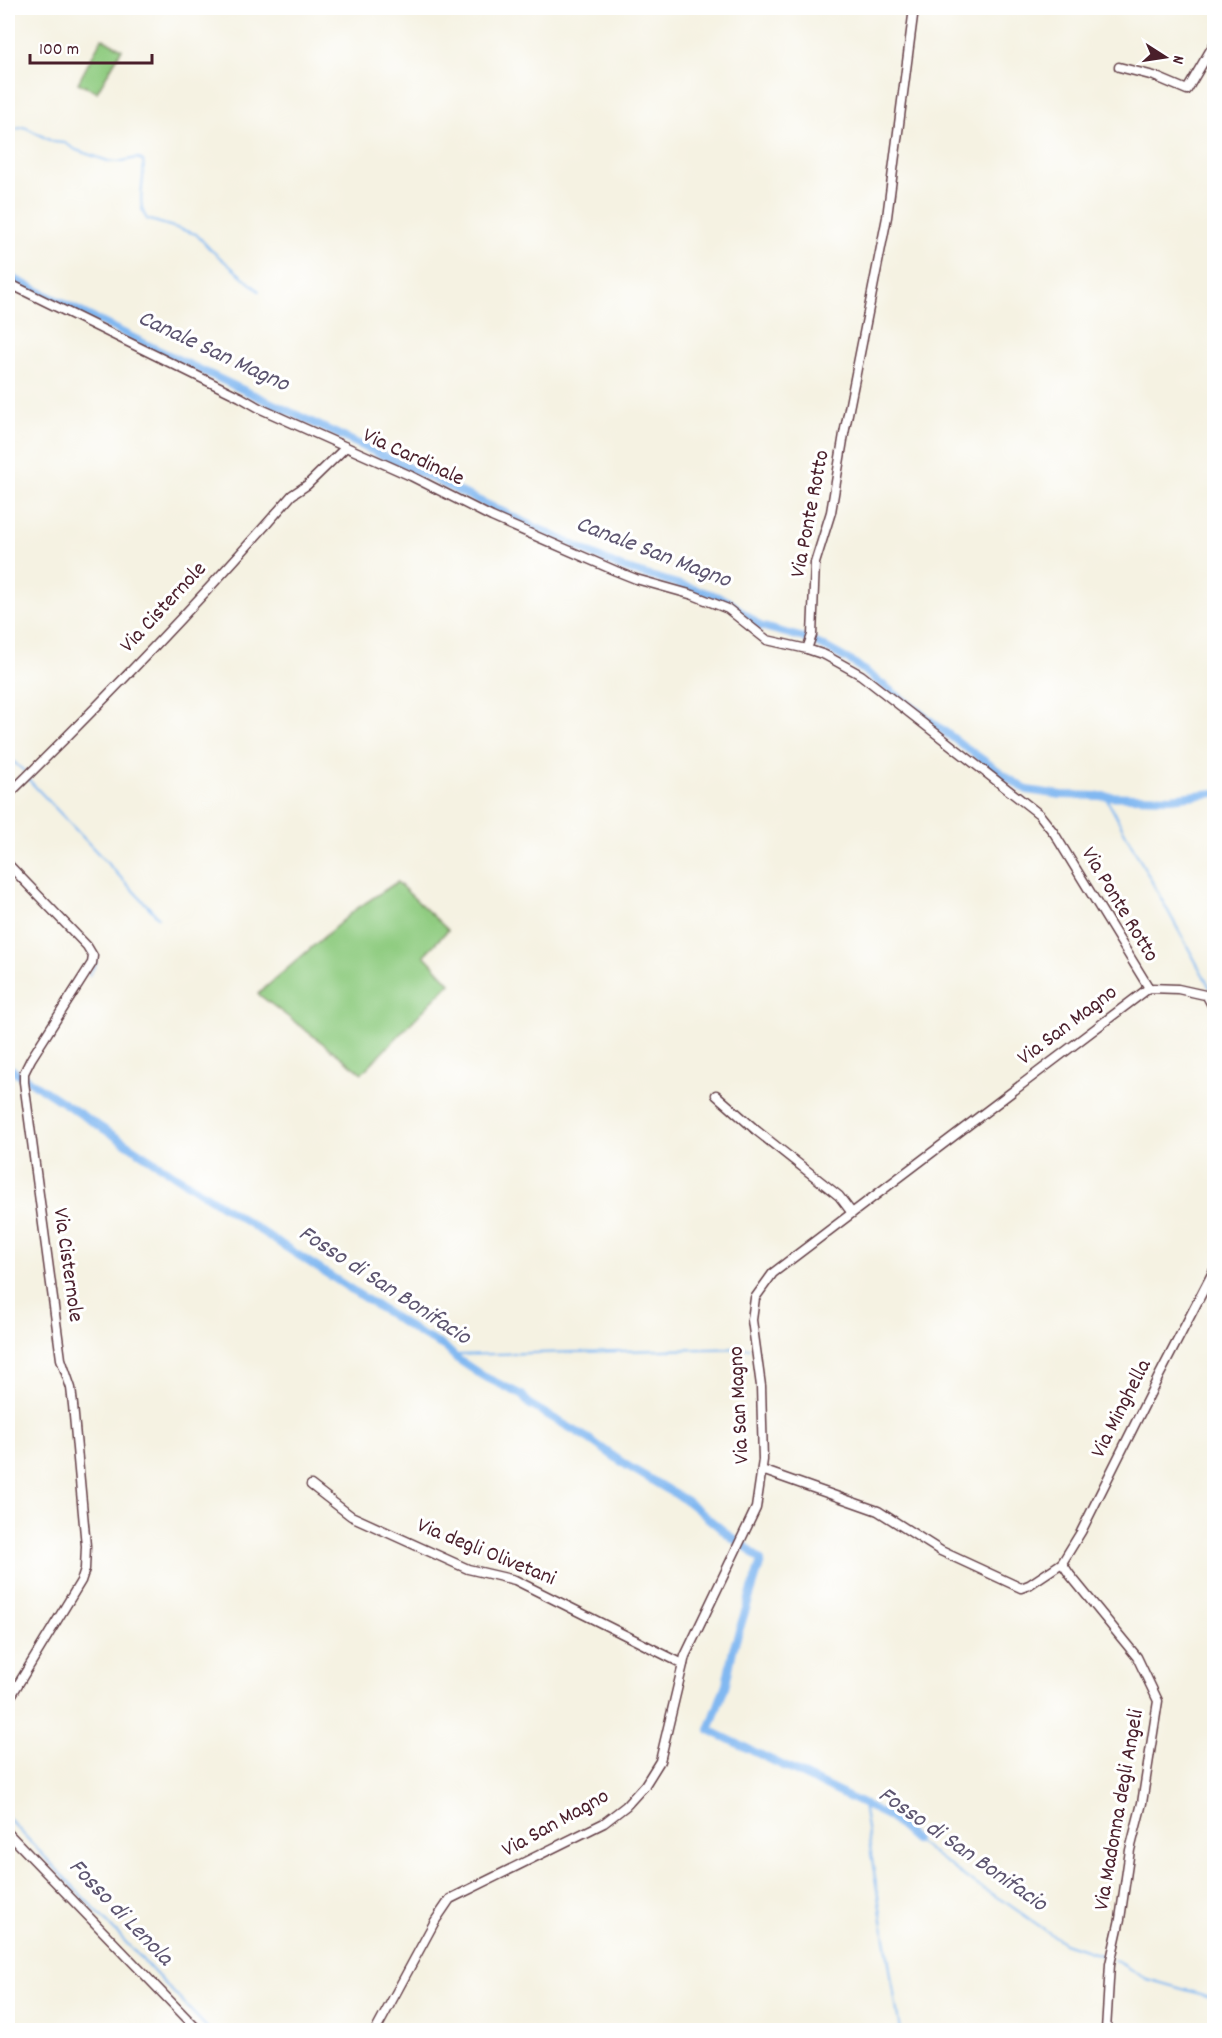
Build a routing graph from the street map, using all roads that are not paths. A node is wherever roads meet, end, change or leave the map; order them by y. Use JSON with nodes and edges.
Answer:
{"nodes":[{"id":1,"x":914,"y":8,"type":"edge"},
{"id":2,"x":1215,"y":44,"type":"edge"},
{"id":3,"x":1119,"y":67,"type":"dead end"},
{"id":4,"x":8,"y":283,"type":"edge"},
{"id":5,"x":346,"y":447,"type":"junction"},
{"id":6,"x":809,"y":644,"type":"junction"},
{"id":7,"x":8,"y":795,"type":"edge"},
{"id":8,"x":8,"y":864,"type":"edge"},
{"id":9,"x":1149,"y":988,"type":"junction"},
{"id":10,"x":1211,"y":996,"type":"edge"},
{"id":11,"x":1215,"y":1009,"type":"edge"},
{"id":12,"x":716,"y":1095,"type":"dead end"},
{"id":13,"x":852,"y":1213,"type":"junction"},
{"id":14,"x":1215,"y":1270,"type":"edge"},
{"id":15,"x":762,"y":1470,"type":"junction"},
{"id":16,"x":311,"y":1485,"type":"dead end"},
{"id":17,"x":1062,"y":1563,"type":"junction"},
{"id":18,"x":683,"y":1664,"type":"junction"},
{"id":19,"x":8,"y":1701,"type":"edge"},
{"id":20,"x":8,"y":1833,"type":"edge"},
{"id":21,"x":198,"y":2031,"type":"edge"},
{"id":22,"x":376,"y":2031,"type":"edge"},
{"id":23,"x":1106,"y":2031,"type":"edge"}],
"edges":[{"from":1,"to":6,"type":"street","name":"Via Ponte Rotto"},
{"from":2,"to":3,"type":"street"},
{"from":4,"to":5,"type":"street","name":"Via Cardinale"},
{"from":5,"to":6,"type":"street","name":"Via Cardinale"},
{"from":5,"to":7,"type":"street","name":"Via Cisternole"},
{"from":6,"to":9,"type":"street","name":"Via Ponte Rotto"},
{"from":8,"to":19,"type":"street","name":"Via Cisternole"},
{"from":9,"to":10,"type":"street","name":"Via San Magno"},
{"from":9,"to":13,"type":"street","name":"Via San Magno"},
{"from":10,"to":11,"type":"street"},
{"from":12,"to":13,"type":"street"},
{"from":13,"to":15,"type":"street","name":"Via San Magno"},
{"from":14,"to":17,"type":"street","name":"Via Minghella"},
{"from":15,"to":17,"type":"street"},
{"from":15,"to":18,"type":"street","name":"Via San Magno"},
{"from":16,"to":18,"type":"street","name":"Via degli Olivetani"},
{"from":17,"to":23,"type":"street","name":"Via Madonna degli Angeli"},
{"from":18,"to":22,"type":"street","name":"Via San Magno"},
{"from":20,"to":21,"type":"street"}]}
